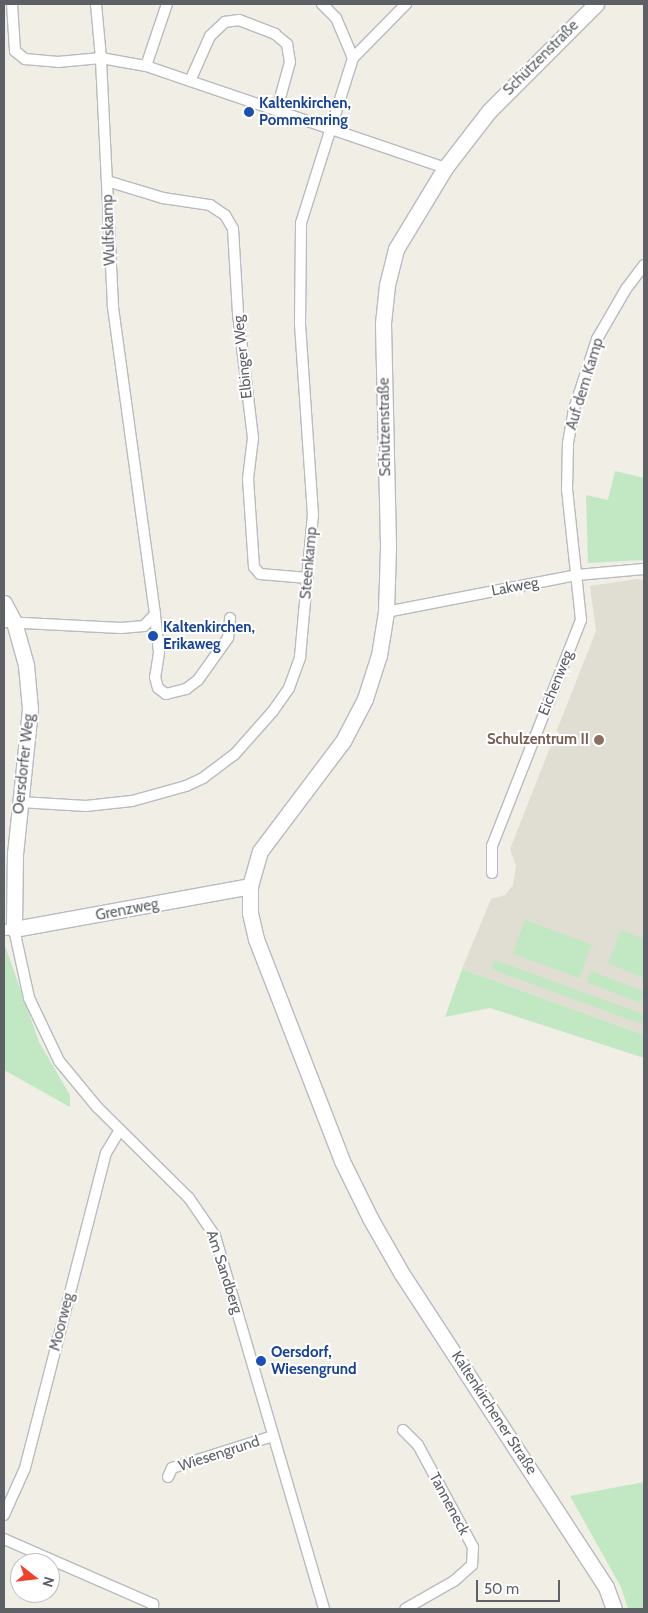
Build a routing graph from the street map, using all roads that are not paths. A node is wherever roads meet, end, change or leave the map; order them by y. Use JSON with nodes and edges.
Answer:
{"nodes":[{"id":1,"x":12,"y":4,"type":"edge"},
{"id":2,"x":96,"y":4,"type":"edge"},
{"id":3,"x":167,"y":4,"type":"edge"},
{"id":4,"x":322,"y":4,"type":"edge"},
{"id":5,"x":406,"y":4,"type":"edge"},
{"id":6,"x":596,"y":4,"type":"edge"},
{"id":7,"x":101,"y":58,"type":"junction"},
{"id":8,"x":353,"y":58,"type":"junction"},
{"id":9,"x":146,"y":66,"type":"junction"},
{"id":10,"x":190,"y":81,"type":"junction"},
{"id":11,"x":277,"y":109,"type":"junction"},
{"id":12,"x":329,"y":128,"type":"junction"},
{"id":13,"x":445,"y":168,"type":"junction"},
{"id":14,"x":107,"y":181,"type":"junction"},
{"id":15,"x":644,"y":265,"type":"edge"},
{"id":16,"x":644,"y":569,"type":"edge"},
{"id":17,"x":576,"y":575,"type":"junction"},
{"id":18,"x":308,"y":578,"type":"junction"},
{"id":19,"x":4,"y":603,"type":"edge"},
{"id":20,"x":386,"y":612,"type":"junction"},
{"id":21,"x":155,"y":614,"type":"junction"},
{"id":22,"x":230,"y":618,"type":"dead end"},
{"id":23,"x":9,"y":622,"type":"edge"},
{"id":24,"x":20,"y":802,"type":"junction"},
{"id":25,"x":492,"y":873,"type":"dead end"},
{"id":26,"x":250,"y":886,"type":"junction"},
{"id":27,"x":9,"y":930,"type":"edge"},
{"id":28,"x":120,"y":1130,"type":"junction"},
{"id":29,"x":403,"y":1430,"type":"dead end"},
{"id":30,"x":273,"y":1436,"type":"junction"},
{"id":31,"x":168,"y":1477,"type":"dead end"},
{"id":32,"x":4,"y":1515,"type":"edge"},
{"id":33,"x":4,"y":1539,"type":"edge"},
{"id":34,"x":153,"y":1609,"type":"edge"},
{"id":35,"x":324,"y":1609,"type":"edge"},
{"id":36,"x":405,"y":1609,"type":"edge"},
{"id":37,"x":614,"y":1609,"type":"edge"}],
"edges":[{"from":1,"to":7,"type":"street"},
{"from":2,"to":7,"type":"street","name":"Wulfskamp"},
{"from":3,"to":9,"type":"street"},
{"from":4,"to":8,"type":"street"},
{"from":5,"to":8,"type":"street"},
{"from":6,"to":13,"type":"main road","name":"Schützenstraße"},
{"from":7,"to":9,"type":"street"},
{"from":7,"to":14,"type":"street","name":"Wulfskamp"},
{"from":8,"to":12,"type":"street","name":"Steenkamp"},
{"from":9,"to":10,"type":"street"},
{"from":10,"to":11,"type":"street"},
{"from":10,"to":11,"type":"street"},
{"from":11,"to":12,"type":"street"},
{"from":12,"to":13,"type":"street"},
{"from":12,"to":18,"type":"street","name":"Steenkamp"},
{"from":13,"to":20,"type":"main road","name":"Schützenstraße"},
{"from":14,"to":18,"type":"street","name":"Elbinger Weg"},
{"from":14,"to":21,"type":"street","name":"Wulfskamp"},
{"from":15,"to":17,"type":"street","name":"Auf dem Kamp"},
{"from":16,"to":17,"type":"street","name":"Lakweg"},
{"from":17,"to":20,"type":"street","name":"Lakweg"},
{"from":17,"to":25,"type":"street","name":"Eichenweg"},
{"from":18,"to":24,"type":"street","name":"Steenkamp"},
{"from":19,"to":23,"type":"main road","name":"Oersdorfer Weg"},
{"from":20,"to":26,"type":"main road","name":"Schützenstraße"},
{"from":21,"to":22,"type":"street","name":"Wulfskamp"},
{"from":21,"to":23,"type":"street"},
{"from":23,"to":24,"type":"main road","name":"Oersdorfer Weg"},
{"from":24,"to":27,"type":"main road","name":"Oersdorfer Weg"},
{"from":26,"to":27,"type":"main road","name":"Grenzweg"},
{"from":26,"to":37,"type":"main road","name":"Kaltenkirchener Straße"},
{"from":27,"to":28,"type":"street","name":"Am Sandberg"},
{"from":28,"to":30,"type":"street","name":"Am Sandberg"},
{"from":28,"to":32,"type":"street","name":"Moorweg"},
{"from":29,"to":36,"type":"street","name":"Tanneneck"},
{"from":30,"to":31,"type":"street","name":"Wiesengrund"},
{"from":30,"to":35,"type":"street","name":"Am Sandberg"},
{"from":33,"to":34,"type":"street"}]}
